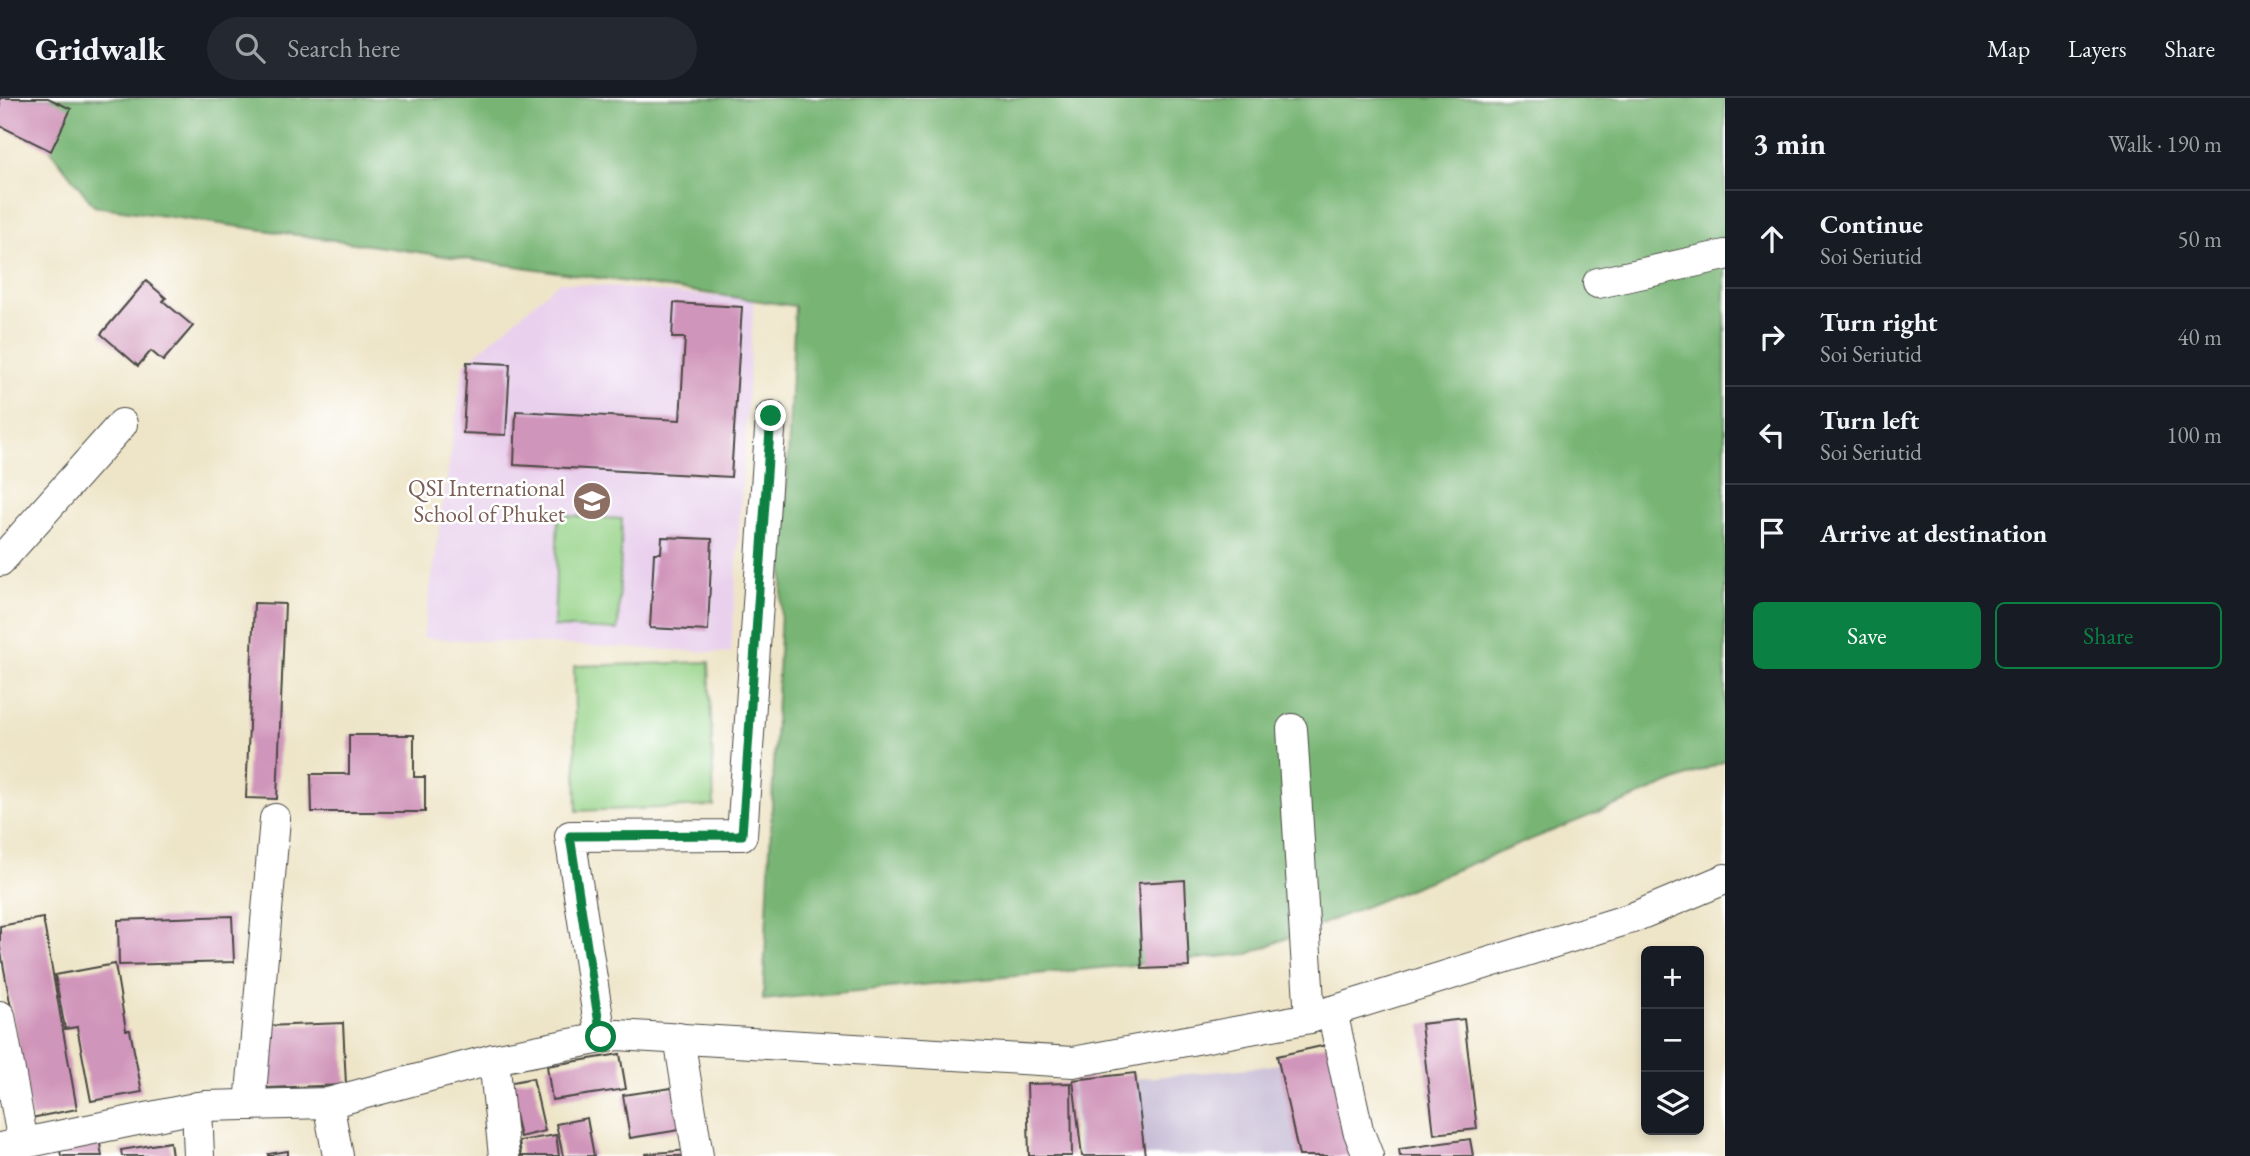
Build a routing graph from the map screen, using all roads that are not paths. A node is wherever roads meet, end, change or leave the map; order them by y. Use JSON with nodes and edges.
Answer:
{"nodes":[{"id":1,"x":1725,"y":255,"type":"edge"},
{"id":2,"x":1598,"y":283,"type":"dead end"},
{"id":3,"x":771,"y":416,"type":"dead end"},
{"id":4,"x":122,"y":424,"type":"dead end"},
{"id":5,"x":0,"y":561,"type":"edge"},
{"id":6,"x":1292,"y":729,"type":"dead end"},
{"id":7,"x":275,"y":819,"type":"dead end"},
{"id":8,"x":1725,"y":879,"type":"edge"},
{"id":9,"x":1321,"y":1015,"type":"junction"},
{"id":10,"x":0,"y":1016,"type":"edge"},
{"id":11,"x":601,"y":1037,"type":"junction"},
{"id":12,"x":679,"y":1038,"type":"junction"},
{"id":13,"x":494,"y":1059,"type":"junction"},
{"id":14,"x":328,"y":1103,"type":"junction"},
{"id":15,"x":250,"y":1105,"type":"junction"},
{"id":16,"x":197,"y":1107,"type":"junction"},
{"id":17,"x":11,"y":1146,"type":"edge"},
{"id":18,"x":199,"y":1156,"type":"edge"},
{"id":19,"x":338,"y":1156,"type":"edge"},
{"id":20,"x":504,"y":1156,"type":"edge"},
{"id":21,"x":698,"y":1156,"type":"edge"},
{"id":22,"x":1368,"y":1156,"type":"edge"}],
"edges":[{"from":1,"to":2,"type":"street"},
{"from":3,"to":11,"type":"street"},
{"from":4,"to":5,"type":"street"},
{"from":6,"to":9,"type":"street"},
{"from":7,"to":15,"type":"street"},
{"from":8,"to":9,"type":"street"},
{"from":9,"to":12,"type":"street"},
{"from":9,"to":22,"type":"street"},
{"from":10,"to":17,"type":"street"},
{"from":11,"to":12,"type":"street"},
{"from":11,"to":13,"type":"street"},
{"from":12,"to":21,"type":"street"},
{"from":13,"to":14,"type":"street"},
{"from":13,"to":20,"type":"street"},
{"from":14,"to":15,"type":"street"},
{"from":14,"to":19,"type":"street"},
{"from":15,"to":16,"type":"street"},
{"from":16,"to":17,"type":"street"},
{"from":16,"to":18,"type":"street"}]}
